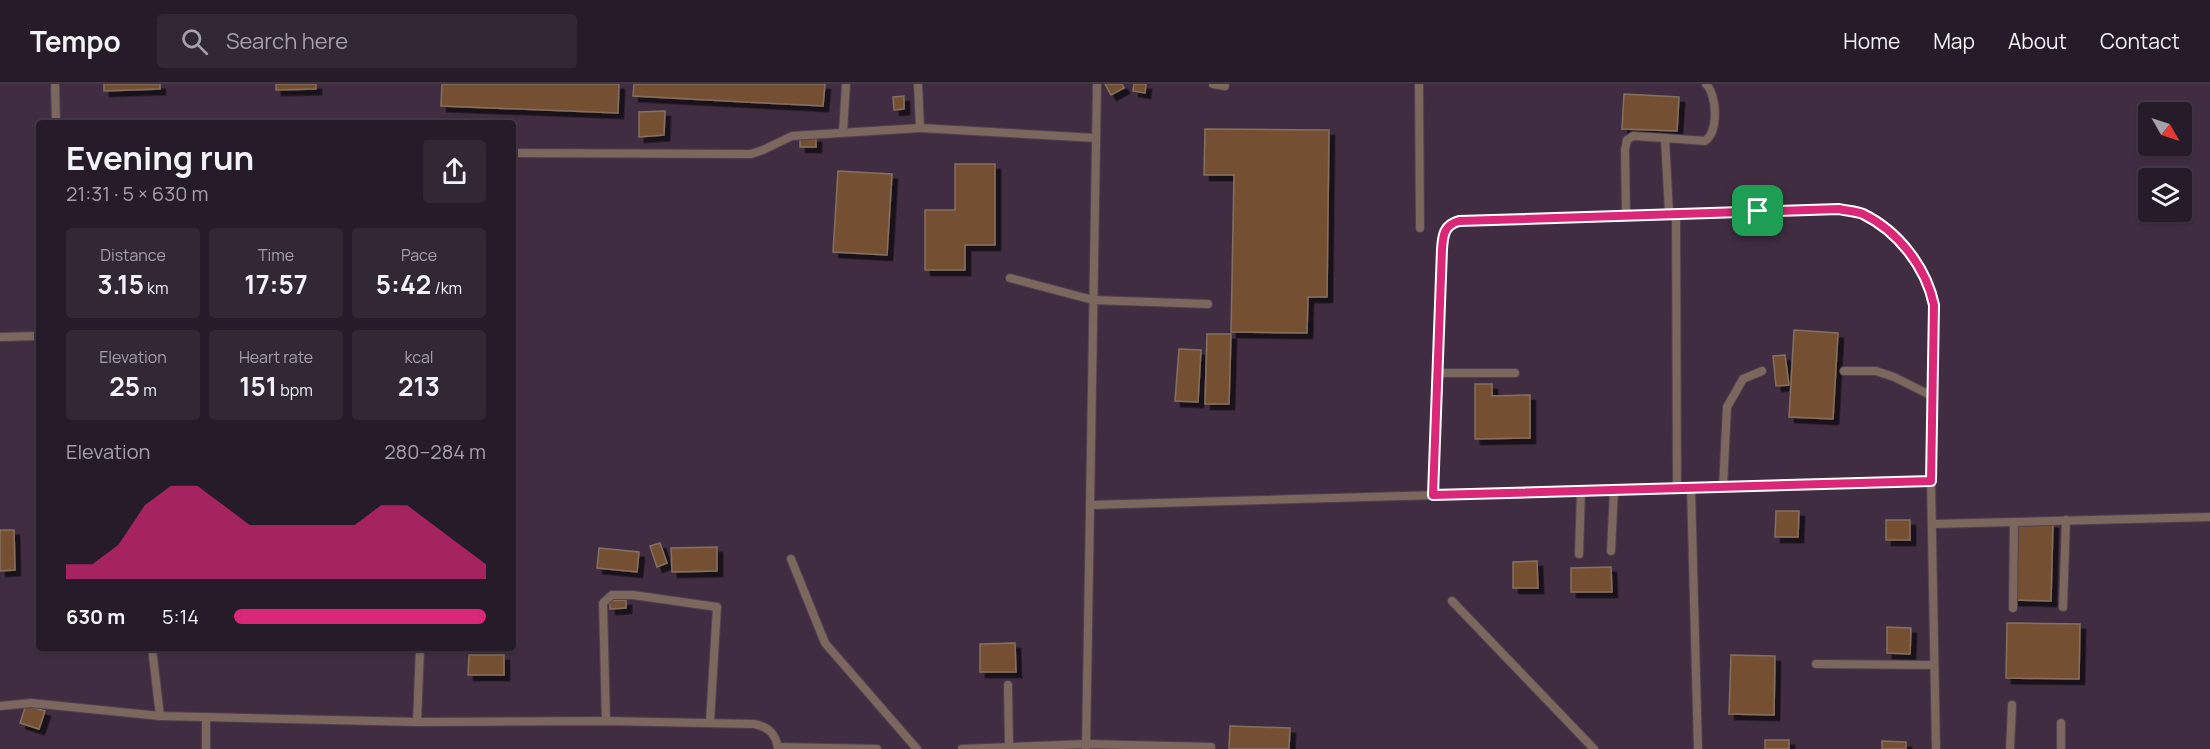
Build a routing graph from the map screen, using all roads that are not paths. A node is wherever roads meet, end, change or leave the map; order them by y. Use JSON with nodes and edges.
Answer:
{"nodes":[{"id":1,"x":55,"y":84,"type":"edge"},
{"id":2,"x":846,"y":84,"type":"edge"},
{"id":3,"x":918,"y":84,"type":"edge"},
{"id":4,"x":1097,"y":84,"type":"edge"},
{"id":5,"x":1213,"y":84,"type":"edge"},
{"id":6,"x":1419,"y":84,"type":"edge"},
{"id":7,"x":1706,"y":84,"type":"edge"},
{"id":8,"x":1226,"y":86,"type":"dead end"},
{"id":9,"x":56,"y":120,"type":"edge"},
{"id":10,"x":920,"y":128,"type":"junction"},
{"id":11,"x":843,"y":132,"type":"junction"},
{"id":12,"x":1096,"y":138,"type":"junction"},
{"id":13,"x":1665,"y":138,"type":"junction"},
{"id":14,"x":516,"y":153,"type":"edge"},
{"id":15,"x":1672,"y":213,"type":"junction"},
{"id":16,"x":1626,"y":215,"type":"junction"},
{"id":17,"x":1420,"y":228,"type":"dead end"},
{"id":18,"x":1011,"y":278,"type":"dead end"},
{"id":19,"x":1093,"y":300,"type":"junction"},
{"id":20,"x":1208,"y":304,"type":"dead end"},
{"id":21,"x":36,"y":336,"type":"edge"},
{"id":22,"x":0,"y":338,"type":"edge"},
{"id":23,"x":1761,"y":371,"type":"dead end"},
{"id":24,"x":1844,"y":371,"type":"dead end"},
{"id":25,"x":1515,"y":373,"type":"dead end"},
{"id":26,"x":1437,"y":374,"type":"junction"},
{"id":27,"x":1932,"y":396,"type":"junction"},
{"id":28,"x":1931,"y":481,"type":"junction"},
{"id":29,"x":1723,"y":487,"type":"junction"},
{"id":30,"x":1677,"y":488,"type":"junction"},
{"id":31,"x":1691,"y":488,"type":"junction"},
{"id":32,"x":1614,"y":490,"type":"junction"},
{"id":33,"x":1581,"y":491,"type":"junction"},
{"id":34,"x":1433,"y":495,"type":"junction"},
{"id":35,"x":1090,"y":505,"type":"junction"},
{"id":36,"x":2210,"y":517,"type":"edge"},
{"id":37,"x":2066,"y":520,"type":"junction"},
{"id":38,"x":2014,"y":522,"type":"junction"},
{"id":39,"x":1932,"y":524,"type":"junction"},
{"id":40,"x":1611,"y":551,"type":"dead end"},
{"id":41,"x":1579,"y":554,"type":"dead end"},
{"id":42,"x":791,"y":559,"type":"dead end"},
{"id":43,"x":1452,"y":601,"type":"dead end"},
{"id":44,"x":2063,"y":607,"type":"dead end"},
{"id":45,"x":2013,"y":608,"type":"dead end"},
{"id":46,"x":152,"y":651,"type":"edge"},
{"id":47,"x":420,"y":651,"type":"edge"},
{"id":48,"x":1816,"y":664,"type":"dead end"},
{"id":49,"x":1934,"y":665,"type":"junction"},
{"id":50,"x":1008,"y":685,"type":"dead end"},
{"id":51,"x":2012,"y":705,"type":"dead end"},
{"id":52,"x":0,"y":706,"type":"edge"},
{"id":53,"x":160,"y":716,"type":"junction"},
{"id":54,"x":206,"y":717,"type":"junction"},
{"id":55,"x":606,"y":721,"type":"junction"},
{"id":56,"x":417,"y":722,"type":"junction"},
{"id":57,"x":710,"y":722,"type":"junction"},
{"id":58,"x":2061,"y":723,"type":"dead end"},
{"id":59,"x":1009,"y":746,"type":"junction"},
{"id":60,"x":1086,"y":747,"type":"edge"},
{"id":61,"x":1211,"y":747,"type":"dead end"},
{"id":62,"x":778,"y":748,"type":"edge"},
{"id":63,"x":206,"y":749,"type":"edge"},
{"id":64,"x":877,"y":749,"type":"edge"},
{"id":65,"x":917,"y":749,"type":"edge"},
{"id":66,"x":962,"y":749,"type":"edge"},
{"id":67,"x":1594,"y":749,"type":"edge"},
{"id":68,"x":1698,"y":749,"type":"edge"},
{"id":69,"x":1936,"y":749,"type":"edge"},
{"id":70,"x":2010,"y":749,"type":"edge"},
{"id":71,"x":2061,"y":749,"type":"edge"}],
"edges":[{"from":1,"to":9,"type":"lane"},
{"from":2,"to":11,"type":"lane"},
{"from":3,"to":10,"type":"lane"},
{"from":4,"to":12,"type":"lane"},
{"from":5,"to":8,"type":"lane"},
{"from":6,"to":17,"type":"lane"},
{"from":7,"to":13,"type":"lane"},
{"from":10,"to":11,"type":"lane"},
{"from":10,"to":12,"type":"lane"},
{"from":11,"to":14,"type":"lane"},
{"from":12,"to":19,"type":"lane"},
{"from":13,"to":15,"type":"lane"},
{"from":13,"to":16,"type":"lane"},
{"from":15,"to":16,"type":"lane"},
{"from":15,"to":27,"type":"lane"},
{"from":15,"to":30,"type":"lane"},
{"from":16,"to":26,"type":"lane"},
{"from":18,"to":19,"type":"lane"},
{"from":19,"to":20,"type":"lane"},
{"from":19,"to":35,"type":"lane"},
{"from":21,"to":22,"type":"lane"},
{"from":23,"to":29,"type":"lane"},
{"from":24,"to":27,"type":"lane"},
{"from":25,"to":26,"type":"lane"},
{"from":26,"to":34,"type":"lane"},
{"from":27,"to":28,"type":"lane"},
{"from":28,"to":29,"type":"lane"},
{"from":28,"to":39,"type":"lane"},
{"from":29,"to":31,"type":"lane"},
{"from":30,"to":31,"type":"lane"},
{"from":30,"to":32,"type":"lane"},
{"from":31,"to":68,"type":"lane"},
{"from":32,"to":33,"type":"lane"},
{"from":32,"to":40,"type":"lane"},
{"from":33,"to":34,"type":"lane"},
{"from":33,"to":41,"type":"lane"},
{"from":34,"to":35,"type":"lane"},
{"from":35,"to":60,"type":"lane"},
{"from":36,"to":37,"type":"lane"},
{"from":37,"to":38,"type":"lane"},
{"from":37,"to":44,"type":"lane"},
{"from":38,"to":39,"type":"lane"},
{"from":38,"to":45,"type":"lane"},
{"from":39,"to":49,"type":"lane"},
{"from":42,"to":65,"type":"lane"},
{"from":43,"to":67,"type":"lane"},
{"from":46,"to":53,"type":"lane"},
{"from":47,"to":56,"type":"lane"},
{"from":48,"to":49,"type":"lane"},
{"from":49,"to":69,"type":"lane"},
{"from":50,"to":59,"type":"lane"},
{"from":51,"to":70,"type":"lane"},
{"from":52,"to":53,"type":"lane"},
{"from":53,"to":54,"type":"lane"},
{"from":54,"to":56,"type":"lane"},
{"from":54,"to":63,"type":"lane"},
{"from":55,"to":56,"type":"lane"},
{"from":55,"to":57,"type":"lane"},
{"from":55,"to":57,"type":"lane"},
{"from":57,"to":62,"type":"lane"},
{"from":58,"to":71,"type":"lane"},
{"from":59,"to":60,"type":"lane"},
{"from":59,"to":66,"type":"lane"},
{"from":60,"to":61,"type":"lane"},
{"from":62,"to":64,"type":"lane"}]}
